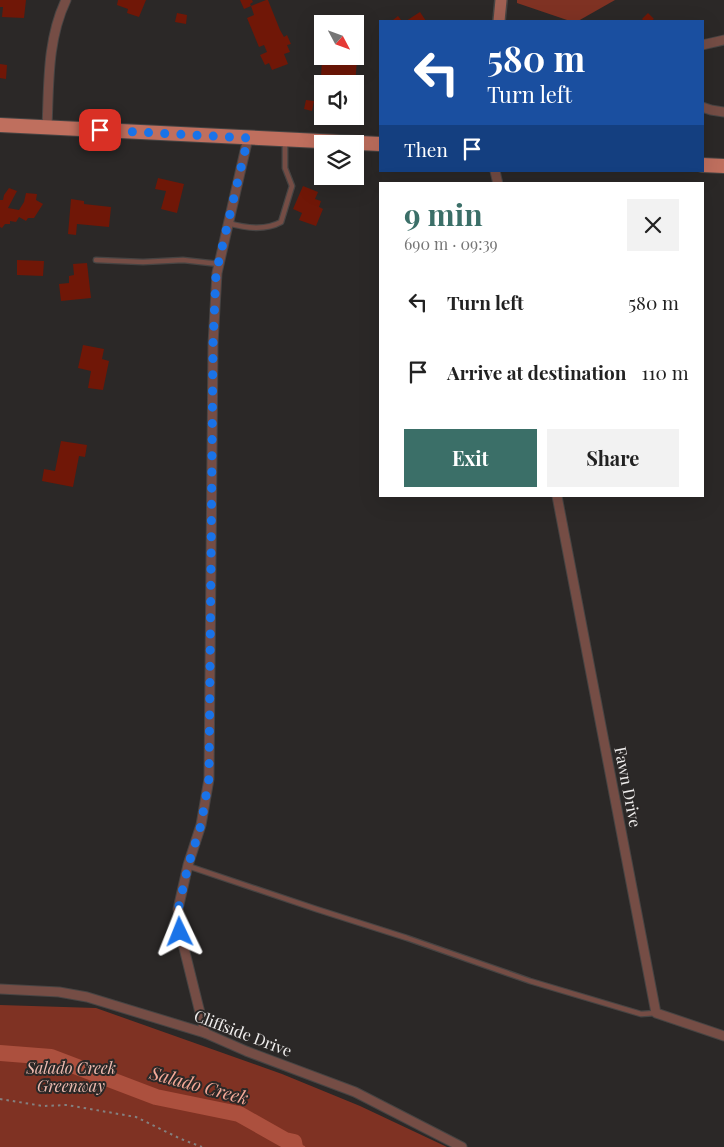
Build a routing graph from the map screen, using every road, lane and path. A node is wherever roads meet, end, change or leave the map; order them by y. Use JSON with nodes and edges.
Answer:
{"nodes":[{"id":1,"x":66,"y":0,"type":"edge"},
{"id":2,"x":500,"y":0,"type":"edge"},
{"id":3,"x":499,"y":20,"type":"edge"},
{"id":4,"x":724,"y":40,"type":"edge"},
{"id":5,"x":704,"y":45,"type":"edge"},
{"id":6,"x":704,"y":108,"type":"edge"},
{"id":7,"x":724,"y":112,"type":"edge"},
{"id":8,"x":0,"y":126,"type":"edge"},
{"id":9,"x":47,"y":127,"type":"junction"},
{"id":10,"x":248,"y":138,"type":"junction"},
{"id":11,"x":285,"y":139,"type":"junction"},
{"id":12,"x":379,"y":144,"type":"edge"},
{"id":13,"x":704,"y":165,"type":"edge"},
{"id":14,"x":724,"y":166,"type":"edge"},
{"id":15,"x":228,"y":222,"type":"junction"},
{"id":16,"x":96,"y":260,"type":"dead end"},
{"id":17,"x":219,"y":264,"type":"junction"},
{"id":18,"x":557,"y":497,"type":"edge"},
{"id":19,"x":188,"y":866,"type":"junction"},
{"id":20,"x":0,"y":989,"type":"edge"},
{"id":21,"x":656,"y":1013,"type":"junction"},
{"id":22,"x":205,"y":1032,"type":"junction"},
{"id":23,"x":724,"y":1036,"type":"edge"},
{"id":24,"x":0,"y":1099,"type":"edge"},
{"id":25,"x":202,"y":1147,"type":"edge"},
{"id":26,"x":462,"y":1147,"type":"edge"}],
"edges":[{"from":1,"to":9,"type":"street"},
{"from":2,"to":3,"type":"main road"},
{"from":4,"to":5,"type":"street"},
{"from":6,"to":7,"type":"street"},
{"from":8,"to":9,"type":"main road"},
{"from":9,"to":10,"type":"main road"},
{"from":10,"to":11,"type":"main road"},
{"from":10,"to":15,"type":"street"},
{"from":11,"to":12,"type":"main road"},
{"from":11,"to":15,"type":"lane"},
{"from":13,"to":14,"type":"main road"},
{"from":15,"to":17,"type":"street"},
{"from":16,"to":17,"type":"lane"},
{"from":17,"to":19,"type":"street"},
{"from":18,"to":21,"type":"street","name":"Fawn Drive"},
{"from":19,"to":21,"type":"lane"},
{"from":19,"to":22,"type":"street"},
{"from":20,"to":22,"type":"street","name":"Cliffside Drive"},
{"from":21,"to":23,"type":"street"},
{"from":22,"to":26,"type":"street","name":"Cliffside Drive"},
{"from":24,"to":25,"type":"path"}]}
